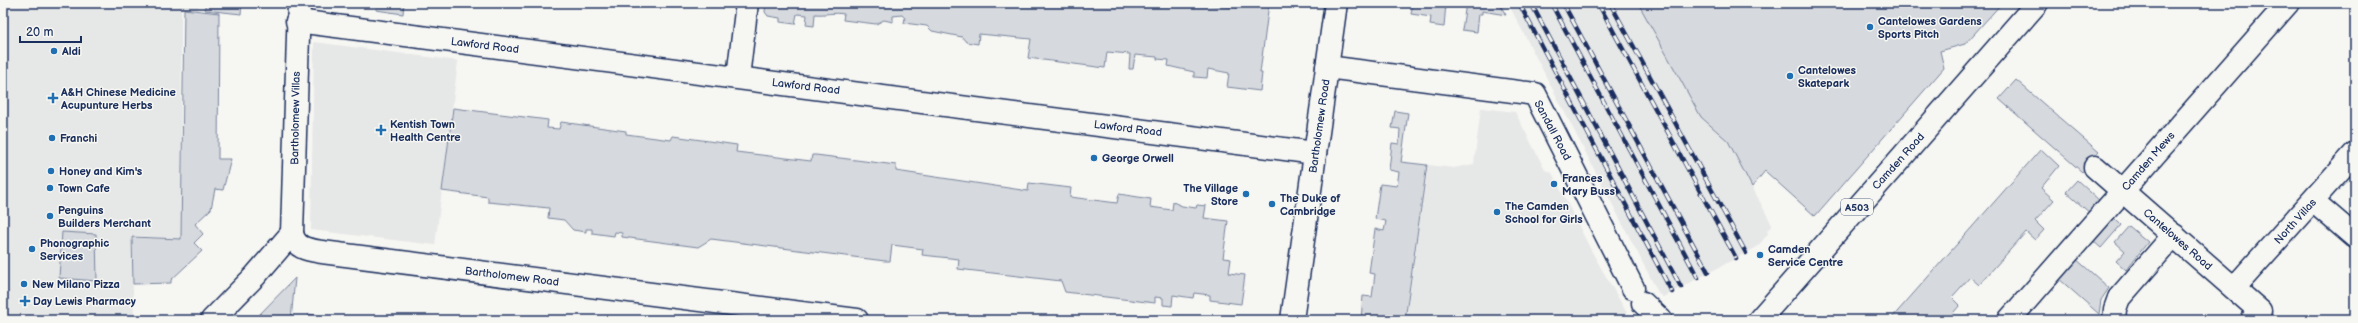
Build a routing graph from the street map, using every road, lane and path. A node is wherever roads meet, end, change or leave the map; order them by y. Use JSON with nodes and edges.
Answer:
{"nodes":[{"id":1,"x":747,"y":3,"type":"edge"},
{"id":2,"x":1336,"y":3,"type":"edge"},
{"id":3,"x":2037,"y":3,"type":"edge"},
{"id":4,"x":2288,"y":3,"type":"edge"},
{"id":5,"x":298,"y":12,"type":"edge"},
{"id":6,"x":1327,"y":67,"type":"junction"},
{"id":7,"x":738,"y":77,"type":"junction"},
{"id":8,"x":1315,"y":153,"type":"junction"},
{"id":9,"x":2355,"y":153,"type":"edge"},
{"id":10,"x":2095,"y":167,"type":"dead end"},
{"id":11,"x":2122,"y":190,"type":"junction"},
{"id":12,"x":2313,"y":201,"type":"junction"},
{"id":13,"x":292,"y":234,"type":"junction"},
{"id":14,"x":2174,"y":235,"type":"junction"},
{"id":15,"x":2355,"y":237,"type":"edge"},
{"id":16,"x":2234,"y":288,"type":"junction"},
{"id":17,"x":2256,"y":315,"type":"edge"},
{"id":18,"x":212,"y":320,"type":"edge"},
{"id":19,"x":857,"y":320,"type":"edge"},
{"id":20,"x":1292,"y":320,"type":"edge"},
{"id":21,"x":1661,"y":320,"type":"edge"},
{"id":22,"x":1759,"y":320,"type":"edge"},
{"id":23,"x":2009,"y":320,"type":"edge"},
{"id":24,"x":2114,"y":320,"type":"edge"}],
"edges":[{"from":1,"to":7,"type":"main road"},
{"from":2,"to":6,"type":"main road","name":"Bartholomew Road"},
{"from":3,"to":22,"type":"main road","name":"Camden Road","number":"A503"},
{"from":4,"to":11,"type":"main road","name":"Camden Mews"},
{"from":5,"to":7,"type":"main road","name":"Lawford Road"},
{"from":5,"to":13,"type":"main road","name":"Bartholomew Villas"},
{"from":6,"to":8,"type":"main road","name":"Bartholomew Road"},
{"from":6,"to":21,"type":"main road","name":"Sandall Road"},
{"from":7,"to":8,"type":"main road","name":"Lawford Road"},
{"from":8,"to":20,"type":"main road","name":"Bartholomew Road"},
{"from":9,"to":12,"type":"main road","name":"North Villas"},
{"from":10,"to":11,"type":"main road","name":"Cantelowes Road"},
{"from":11,"to":14,"type":"main road","name":"Cantelowes Road"},
{"from":11,"to":23,"type":"main road","name":"Camden Mews"},
{"from":12,"to":15,"type":"main road"},
{"from":12,"to":16,"type":"main road","name":"North Villas"},
{"from":13,"to":18,"type":"main road"},
{"from":13,"to":19,"type":"main road","name":"Bartholomew Road"},
{"from":14,"to":16,"type":"main road","name":"Cantelowes Road"},
{"from":14,"to":24,"type":"main road"},
{"from":16,"to":17,"type":"main road","name":"Cantelowes Road"}]}
